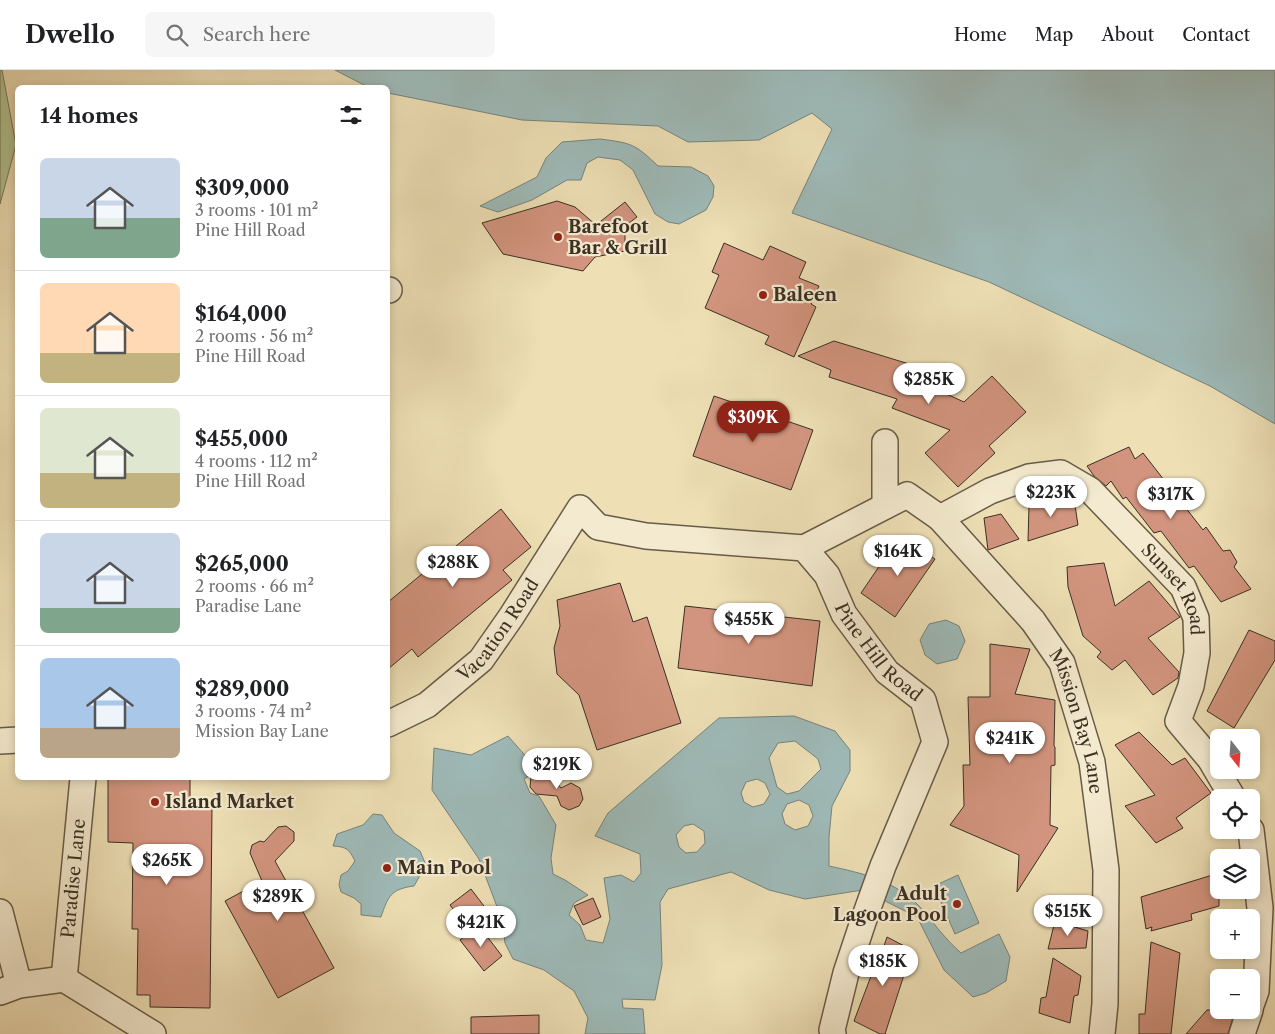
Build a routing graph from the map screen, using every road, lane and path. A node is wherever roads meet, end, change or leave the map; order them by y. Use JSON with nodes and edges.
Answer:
{"nodes":[{"id":1,"x":885,"y":442,"type":"dead end"},
{"id":2,"x":885,"y":506,"type":"junction"},
{"id":3,"x":940,"y":518,"type":"junction"},
{"id":4,"x":804,"y":548,"type":"junction"},
{"id":5,"x":390,"y":723,"type":"edge"},
{"id":6,"x":15,"y":740,"type":"edge"},
{"id":7,"x":0,"y":741,"type":"edge"},
{"id":8,"x":83,"y":780,"type":"edge"},
{"id":9,"x":1228,"y":789,"type":"edge"},
{"id":10,"x":1252,"y":839,"type":"edge"},
{"id":11,"x":0,"y":912,"type":"edge"},
{"id":12,"x":1257,"y":969,"type":"edge"},
{"id":13,"x":64,"y":978,"type":"junction"},
{"id":14,"x":10,"y":988,"type":"edge"},
{"id":15,"x":1247,"y":1019,"type":"edge"},
{"id":16,"x":153,"y":1034,"type":"edge"},
{"id":17,"x":833,"y":1034,"type":"edge"},
{"id":18,"x":1102,"y":1034,"type":"edge"},
{"id":19,"x":1242,"y":1034,"type":"edge"}],
"edges":[{"from":1,"to":2,"type":"street"},
{"from":2,"to":3,"type":"street","name":"Mission Bay Lane"},
{"from":2,"to":4,"type":"street","name":"Mission Bay Lane"},
{"from":3,"to":9,"type":"street","name":"Sunset Road"},
{"from":3,"to":18,"type":"street","name":"Mission Bay Lane"},
{"from":4,"to":5,"type":"street","name":"Vacation Road"},
{"from":4,"to":17,"type":"street","name":"Pine Hill Road"},
{"from":6,"to":7,"type":"street"},
{"from":8,"to":13,"type":"street","name":"Paradise Lane"},
{"from":10,"to":12,"type":"street"},
{"from":11,"to":14,"type":"street"},
{"from":13,"to":14,"type":"street"},
{"from":13,"to":16,"type":"street"},
{"from":15,"to":19,"type":"street"}]}
